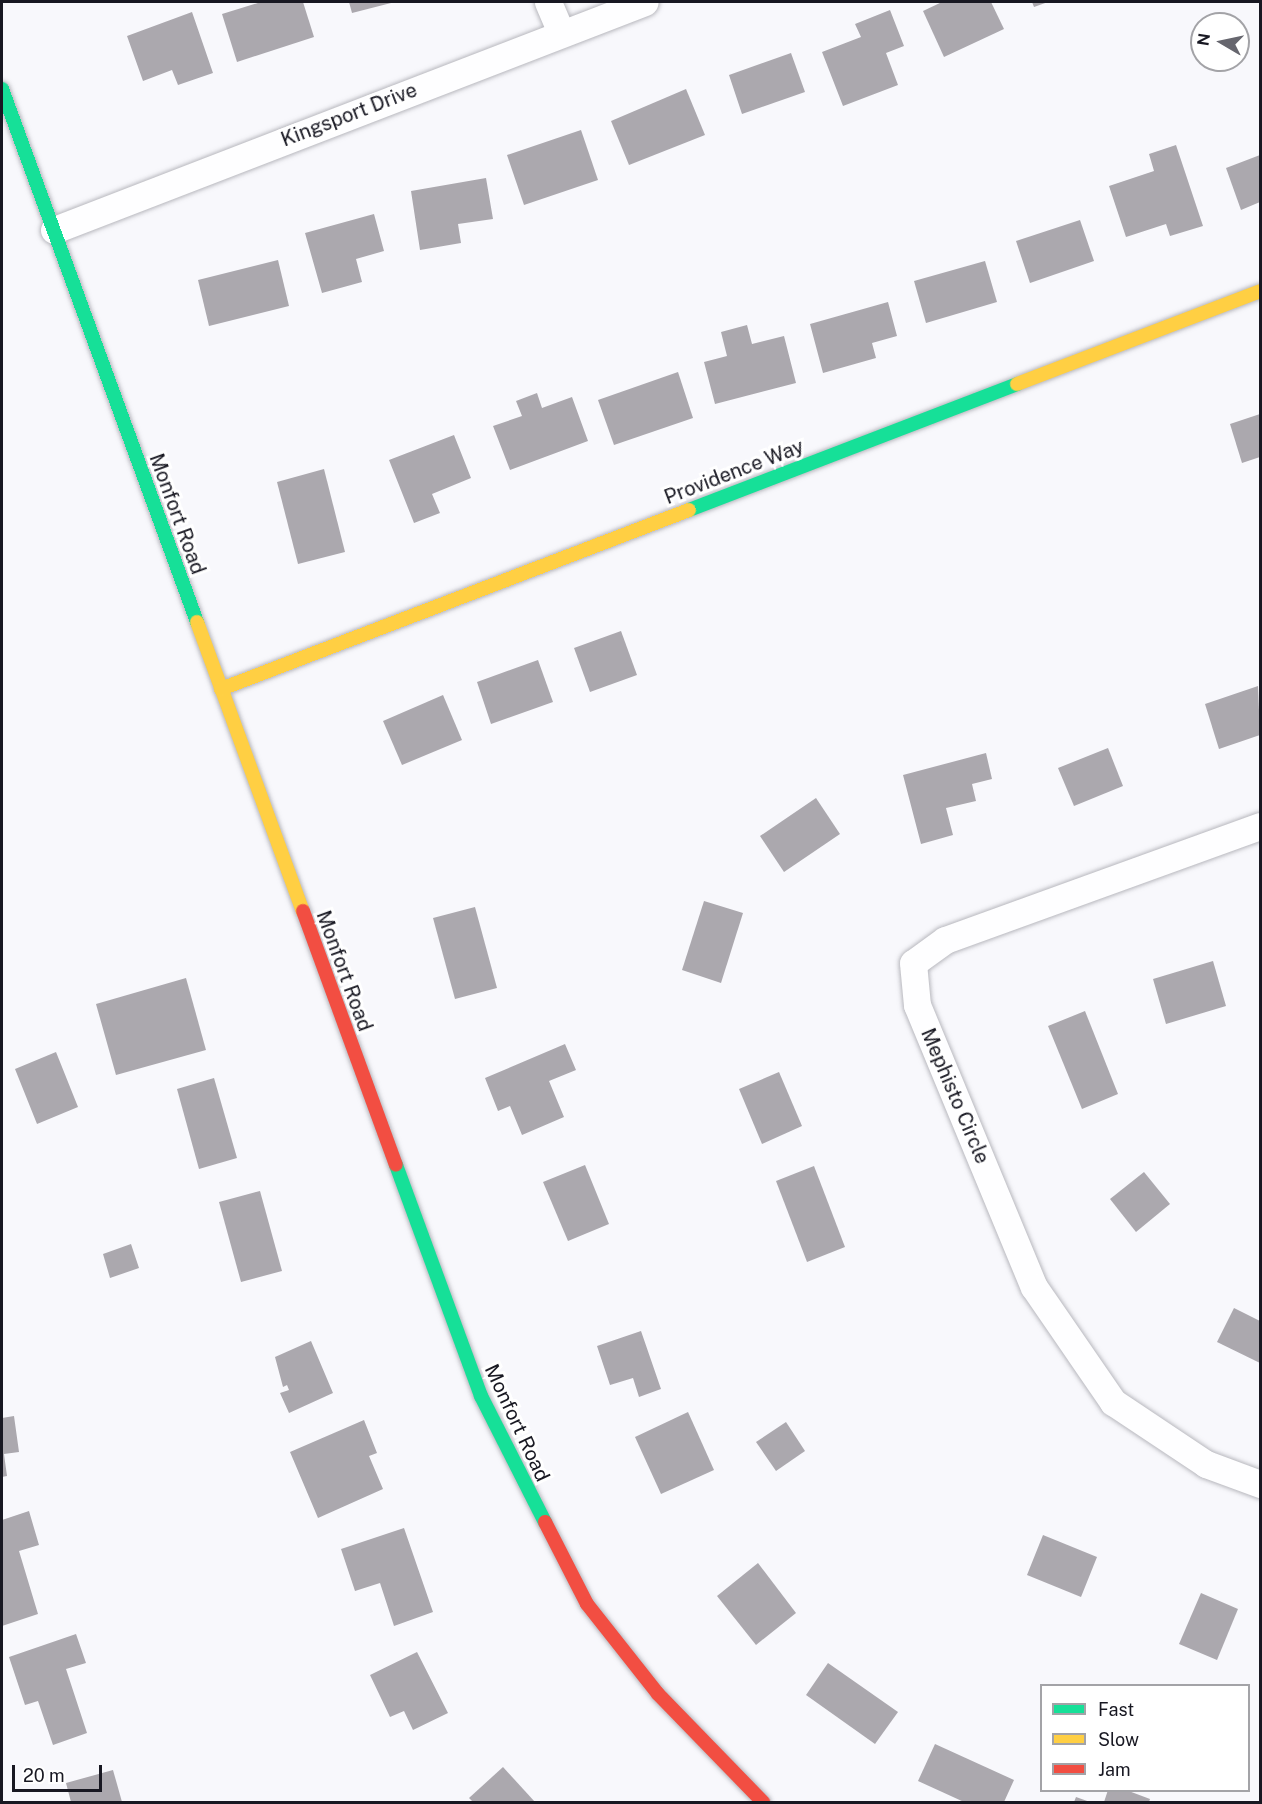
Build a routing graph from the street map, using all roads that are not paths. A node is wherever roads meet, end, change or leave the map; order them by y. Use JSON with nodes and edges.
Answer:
{"nodes":[{"id":1,"x":548,"y":2,"type":"edge"},
{"id":2,"x":645,"y":2,"type":"edge"},
{"id":3,"x":561,"y":33,"type":"junction"},
{"id":4,"x":2,"y":89,"type":"edge"},
{"id":5,"x":54,"y":230,"type":"junction"},
{"id":6,"x":1260,"y":291,"type":"edge"},
{"id":7,"x":221,"y":688,"type":"junction"},
{"id":8,"x":1260,"y":826,"type":"edge"},
{"id":9,"x":1260,"y":1484,"type":"edge"},
{"id":10,"x":762,"y":1803,"type":"edge"}],
"edges":[{"from":1,"to":3,"type":"street"},
{"from":2,"to":3,"type":"street","name":"Kingsport Drive"},
{"from":3,"to":5,"type":"street","name":"Kingsport Drive"},
{"from":4,"to":5,"type":"street","name":"Monfort Road"},
{"from":5,"to":7,"type":"street","name":"Monfort Road"},
{"from":6,"to":7,"type":"street","name":"Providence Way"},
{"from":7,"to":10,"type":"street","name":"Monfort Road"},
{"from":8,"to":9,"type":"street","name":"Mephisto Circle"}]}
